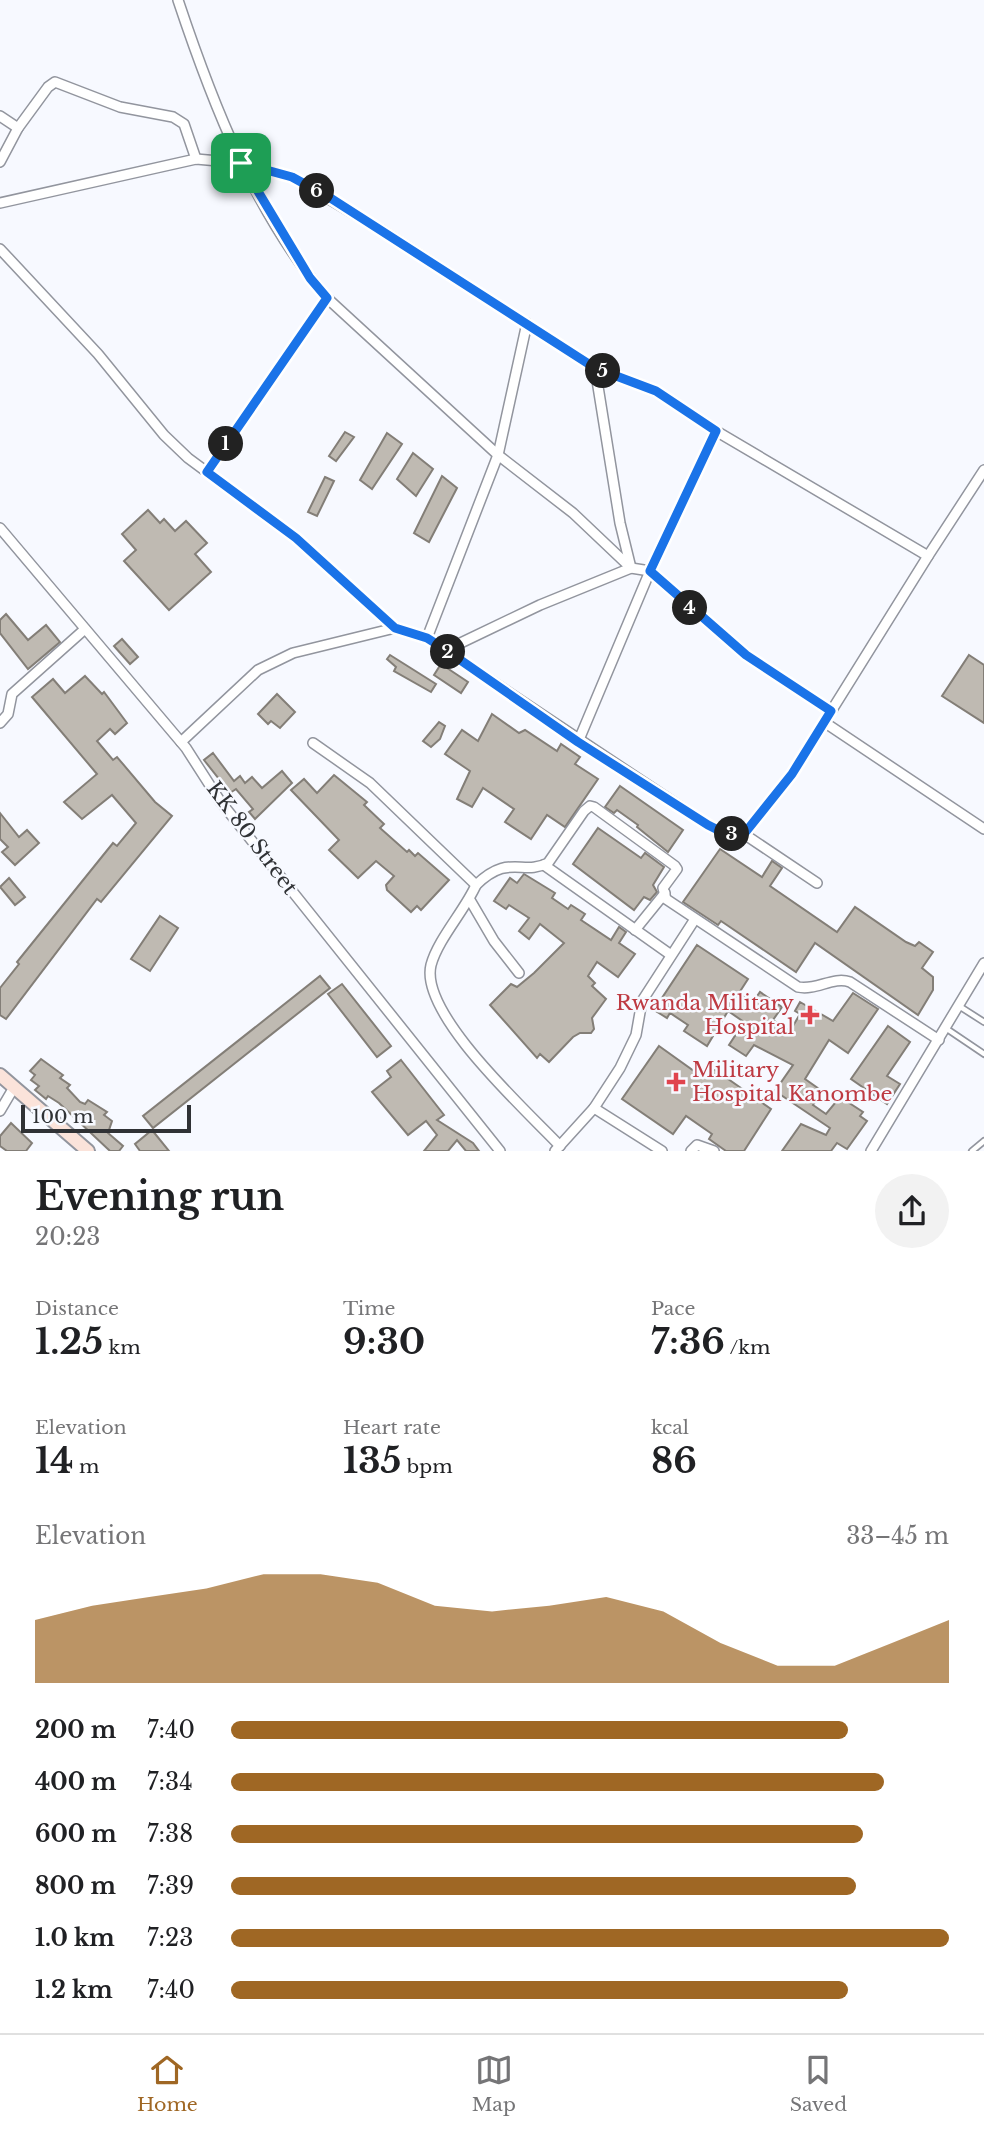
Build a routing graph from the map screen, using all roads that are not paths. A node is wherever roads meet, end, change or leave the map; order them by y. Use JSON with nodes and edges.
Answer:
{"nodes":[{"id":1,"x":178,"y":0,"type":"edge"},
{"id":2,"x":0,"y":116,"type":"edge"},
{"id":3,"x":19,"y":128,"type":"junction"},
{"id":4,"x":197,"y":159,"type":"junction"},
{"id":5,"x":0,"y":162,"type":"edge"},
{"id":6,"x":241,"y":163,"type":"junction"},
{"id":7,"x":0,"y":204,"type":"edge"},
{"id":8,"x":0,"y":249,"type":"edge"},
{"id":9,"x":327,"y":298,"type":"junction"},
{"id":10,"x":527,"y":323,"type":"junction"},
{"id":11,"x":595,"y":368,"type":"junction"},
{"id":12,"x":716,"y":431,"type":"junction"},
{"id":13,"x":498,"y":455,"type":"junction"},
{"id":14,"x":984,"y":470,"type":"edge"},
{"id":15,"x":207,"y":472,"type":"junction"},
{"id":16,"x":1,"y":532,"type":"edge"},
{"id":17,"x":928,"y":556,"type":"junction"},
{"id":18,"x":631,"y":568,"type":"junction"},
{"id":19,"x":650,"y":571,"type":"junction"},
{"id":20,"x":395,"y":628,"type":"junction"},
{"id":21,"x":85,"y":629,"type":"junction"},
{"id":22,"x":427,"y":638,"type":"junction"},
{"id":23,"x":446,"y":650,"type":"junction"},
{"id":24,"x":831,"y":711,"type":"junction"},
{"id":25,"x":824,"y":722,"type":"junction"},
{"id":26,"x":0,"y":723,"type":"edge"},
{"id":27,"x":181,"y":742,"type":"junction"},
{"id":28,"x":578,"y":742,"type":"junction"},
{"id":29,"x":313,"y":743,"type":"dead end"},
{"id":30,"x":984,"y":829,"type":"edge"},
{"id":31,"x":744,"y":834,"type":"junction"},
{"id":32,"x":544,"y":865,"type":"junction"},
{"id":33,"x":817,"y":883,"type":"dead end"},
{"id":34,"x":477,"y":885,"type":"junction"},
{"id":35,"x":665,"y":893,"type":"junction"},
{"id":36,"x":470,"y":900,"type":"junction"},
{"id":37,"x":695,"y":919,"type":"junction"},
{"id":38,"x":635,"y":930,"type":"junction"},
{"id":39,"x":671,"y":955,"type":"junction"},
{"id":40,"x":984,"y":963,"type":"edge"},
{"id":41,"x":519,"y":973,"type":"dead end"},
{"id":42,"x":958,"y":1005,"type":"junction"},
{"id":43,"x":984,"y":1022,"type":"edge"},
{"id":44,"x":947,"y":1028,"type":"junction"},
{"id":45,"x":939,"y":1040,"type":"junction"},
{"id":46,"x":984,"y":1054,"type":"edge"},
{"id":47,"x":0,"y":1075,"type":"edge"},
{"id":48,"x":13,"y":1089,"type":"junction"},
{"id":49,"x":594,"y":1108,"type":"junction"},
{"id":50,"x":0,"y":1111,"type":"edge"},
{"id":51,"x":984,"y":1141,"type":"edge"},
{"id":52,"x":557,"y":1149,"type":"edge"},
{"id":53,"x":88,"y":1151,"type":"edge"},
{"id":54,"x":500,"y":1151,"type":"edge"},
{"id":55,"x":662,"y":1151,"type":"edge"},
{"id":56,"x":691,"y":1151,"type":"edge"},
{"id":57,"x":715,"y":1151,"type":"edge"},
{"id":58,"x":871,"y":1151,"type":"edge"},
{"id":59,"x":972,"y":1151,"type":"edge"}],
"edges":[{"from":1,"to":6,"type":"street"},
{"from":2,"to":3,"type":"street"},
{"from":3,"to":4,"type":"street"},
{"from":3,"to":5,"type":"street"},
{"from":4,"to":6,"type":"street"},
{"from":4,"to":7,"type":"street"},
{"from":6,"to":9,"type":"street"},
{"from":6,"to":10,"type":"street"},
{"from":8,"to":15,"type":"street"},
{"from":9,"to":13,"type":"street"},
{"from":9,"to":15,"type":"street"},
{"from":10,"to":11,"type":"street"},
{"from":10,"to":13,"type":"street"},
{"from":11,"to":12,"type":"street"},
{"from":11,"to":18,"type":"street"},
{"from":12,"to":17,"type":"street"},
{"from":12,"to":19,"type":"street"},
{"from":13,"to":18,"type":"street"},
{"from":13,"to":22,"type":"street"},
{"from":14,"to":17,"type":"street"},
{"from":15,"to":20,"type":"street"},
{"from":16,"to":21,"type":"street","name":"KK 80 Street"},
{"from":17,"to":24,"type":"street"},
{"from":18,"to":19,"type":"street"},
{"from":18,"to":23,"type":"street"},
{"from":19,"to":24,"type":"street"},
{"from":19,"to":28,"type":"street"},
{"from":20,"to":22,"type":"street"},
{"from":20,"to":27,"type":"street"},
{"from":21,"to":26,"type":"street"},
{"from":21,"to":27,"type":"street","name":"KK 80 Street"},
{"from":22,"to":23,"type":"street"},
{"from":23,"to":28,"type":"street"},
{"from":24,"to":25,"type":"street"},
{"from":25,"to":30,"type":"street"},
{"from":25,"to":31,"type":"street"},
{"from":27,"to":54,"type":"street","name":"KK 80 Street"},
{"from":28,"to":31,"type":"street"},
{"from":29,"to":34,"type":"street"},
{"from":31,"to":33,"type":"street"},
{"from":32,"to":34,"type":"street"},
{"from":32,"to":35,"type":"street"},
{"from":32,"to":38,"type":"street"},
{"from":34,"to":36,"type":"street"},
{"from":35,"to":37,"type":"street"},
{"from":35,"to":38,"type":"street"},
{"from":36,"to":41,"type":"street"},
{"from":36,"to":52,"type":"street"},
{"from":37,"to":39,"type":"street"},
{"from":37,"to":45,"type":"street"},
{"from":38,"to":39,"type":"street"},
{"from":39,"to":49,"type":"street"},
{"from":40,"to":42,"type":"street"},
{"from":42,"to":43,"type":"lane"},
{"from":42,"to":44,"type":"street"},
{"from":44,"to":45,"type":"street"},
{"from":44,"to":46,"type":"lane"},
{"from":45,"to":58,"type":"street"},
{"from":47,"to":48,"type":"street"},
{"from":48,"to":50,"type":"street"},
{"from":48,"to":53,"type":"street"},
{"from":49,"to":52,"type":"street"},
{"from":49,"to":55,"type":"street"},
{"from":51,"to":59,"type":"lane"},
{"from":56,"to":57,"type":"street"}]}
